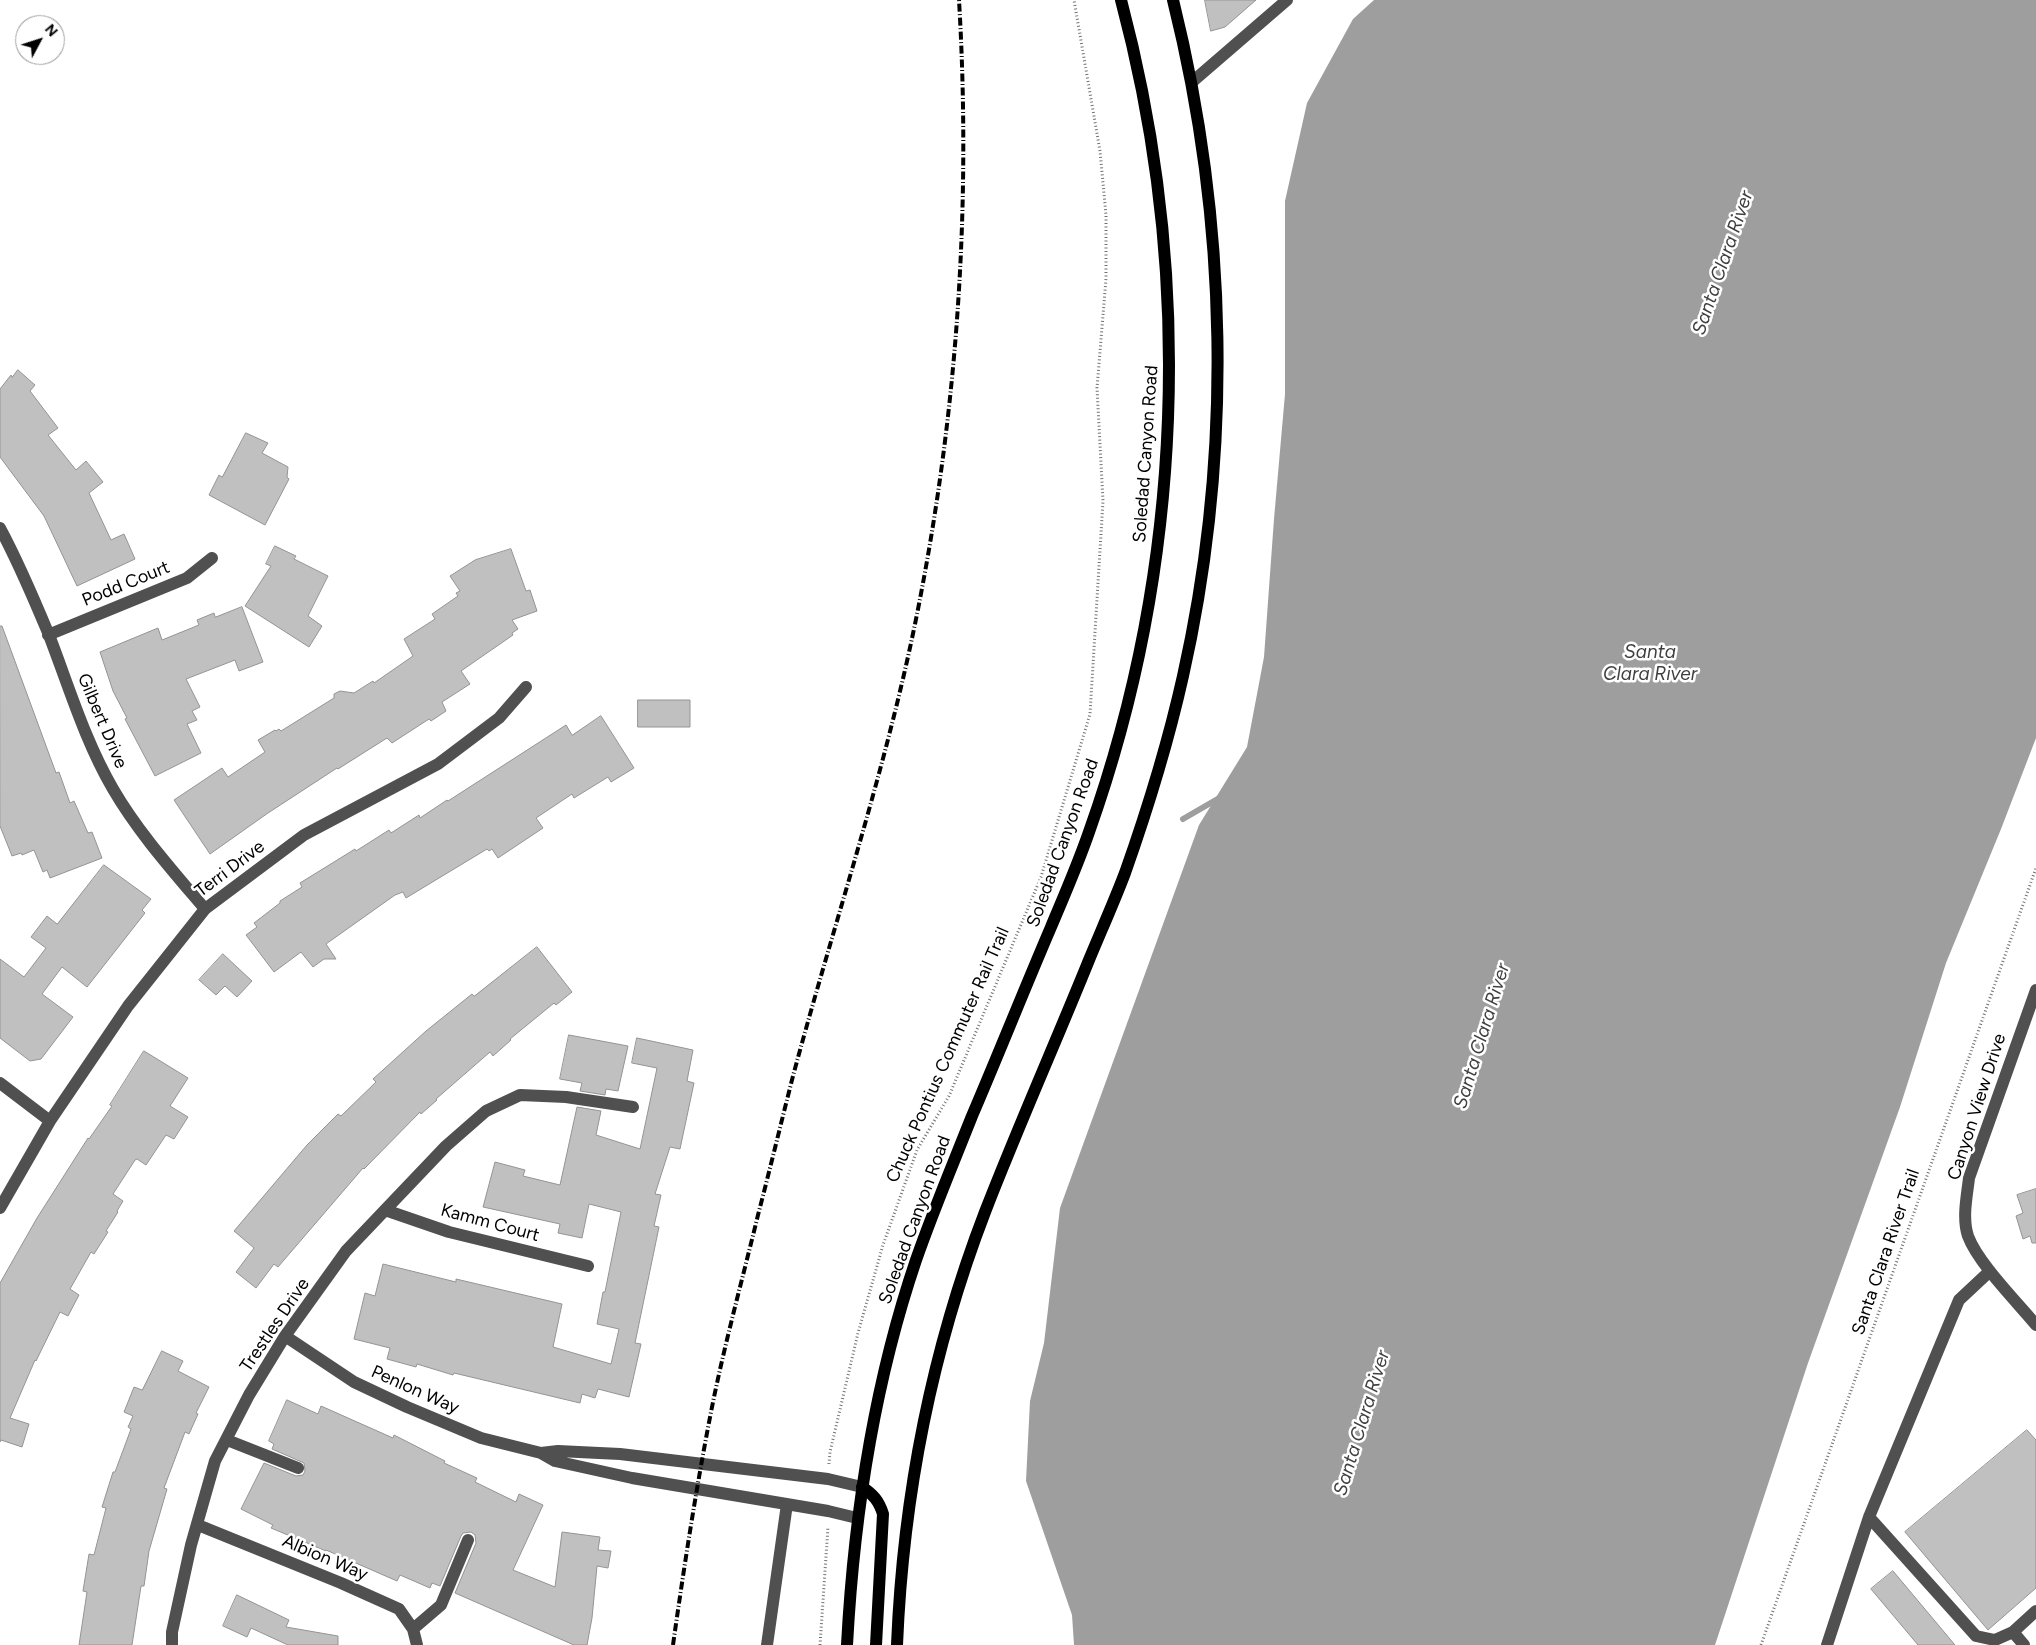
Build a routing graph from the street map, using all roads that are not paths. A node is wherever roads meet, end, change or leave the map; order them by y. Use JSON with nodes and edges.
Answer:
{"nodes":[{"id":1,"x":1121,"y":0,"type":"edge"},
{"id":2,"x":1173,"y":0,"type":"edge"},
{"id":3,"x":1287,"y":0,"type":"edge"},
{"id":4,"x":1192,"y":82,"type":"junction"},
{"id":5,"x":0,"y":528,"type":"edge"},
{"id":6,"x":212,"y":558,"type":"dead end"},
{"id":7,"x":48,"y":635,"type":"junction"},
{"id":8,"x":526,"y":687,"type":"dead end"},
{"id":9,"x":204,"y":909,"type":"junction"},
{"id":10,"x":2036,"y":990,"type":"edge"},
{"id":11,"x":0,"y":1083,"type":"edge"},
{"id":12,"x":633,"y":1108,"type":"dead end"},
{"id":13,"x":50,"y":1121,"type":"junction"},
{"id":14,"x":0,"y":1208,"type":"edge"},
{"id":15,"x":385,"y":1210,"type":"junction"},
{"id":16,"x":588,"y":1266,"type":"dead end"},
{"id":17,"x":1987,"y":1267,"type":"junction"},
{"id":18,"x":2036,"y":1325,"type":"edge"},
{"id":19,"x":286,"y":1336,"type":"junction"},
{"id":20,"x":227,"y":1440,"type":"junction"},
{"id":21,"x":541,"y":1453,"type":"junction"},
{"id":22,"x":298,"y":1468,"type":"dead end"},
{"id":23,"x":862,"y":1487,"type":"junction"},
{"id":24,"x":787,"y":1504,"type":"junction"},
{"id":25,"x":1869,"y":1517,"type":"junction"},
{"id":26,"x":857,"y":1518,"type":"junction"},
{"id":27,"x":198,"y":1525,"type":"junction"},
{"id":28,"x":468,"y":1540,"type":"dead end"},
{"id":29,"x":2036,"y":1611,"type":"edge"},
{"id":30,"x":413,"y":1629,"type":"junction"},
{"id":31,"x":2012,"y":1632,"type":"junction"},
{"id":32,"x":172,"y":1645,"type":"edge"},
{"id":33,"x":417,"y":1645,"type":"edge"},
{"id":34,"x":768,"y":1645,"type":"edge"},
{"id":35,"x":846,"y":1645,"type":"edge"},
{"id":36,"x":876,"y":1645,"type":"edge"},
{"id":37,"x":897,"y":1645,"type":"edge"},
{"id":38,"x":1827,"y":1645,"type":"edge"},
{"id":39,"x":2024,"y":1645,"type":"edge"}],
"edges":[{"from":1,"to":23,"type":"main road","name":"Soledad Canyon Road"},
{"from":2,"to":4,"type":"main road"},
{"from":3,"to":4,"type":"street"},
{"from":4,"to":37,"type":"main road"},
{"from":5,"to":7,"type":"street","name":"Gilbert Drive"},
{"from":6,"to":7,"type":"street","name":"Podd Court"},
{"from":7,"to":9,"type":"street","name":"Gilbert Drive"},
{"from":8,"to":9,"type":"street","name":"Terri Drive"},
{"from":9,"to":13,"type":"street","name":"Terri Drive"},
{"from":10,"to":17,"type":"street","name":"Canyon View Drive"},
{"from":11,"to":13,"type":"street"},
{"from":12,"to":15,"type":"street","name":"Trestles Drive"},
{"from":13,"to":14,"type":"street","name":"Terri Drive"},
{"from":15,"to":16,"type":"street","name":"Kamm Court"},
{"from":15,"to":19,"type":"street","name":"Trestles Drive"},
{"from":17,"to":18,"type":"street","name":"Canyon View Drive"},
{"from":17,"to":25,"type":"street"},
{"from":19,"to":20,"type":"street","name":"Trestles Drive"},
{"from":19,"to":21,"type":"street","name":"Penlon Way"},
{"from":20,"to":22,"type":"street"},
{"from":20,"to":27,"type":"street","name":"Trestles Drive"},
{"from":21,"to":23,"type":"street"},
{"from":21,"to":24,"type":"street"},
{"from":23,"to":26,"type":"main road","name":"Soledad Canyon Road"},
{"from":23,"to":36,"type":"main road"},
{"from":24,"to":26,"type":"street"},
{"from":24,"to":34,"type":"street"},
{"from":25,"to":31,"type":"street"},
{"from":25,"to":38,"type":"street"},
{"from":26,"to":35,"type":"main road","name":"Soledad Canyon Road"},
{"from":27,"to":30,"type":"street","name":"Albion Way"},
{"from":27,"to":32,"type":"street","name":"Trestles Drive"},
{"from":28,"to":30,"type":"street"},
{"from":29,"to":31,"type":"street"},
{"from":30,"to":33,"type":"street","name":"Albion Way"},
{"from":31,"to":39,"type":"street"}]}
